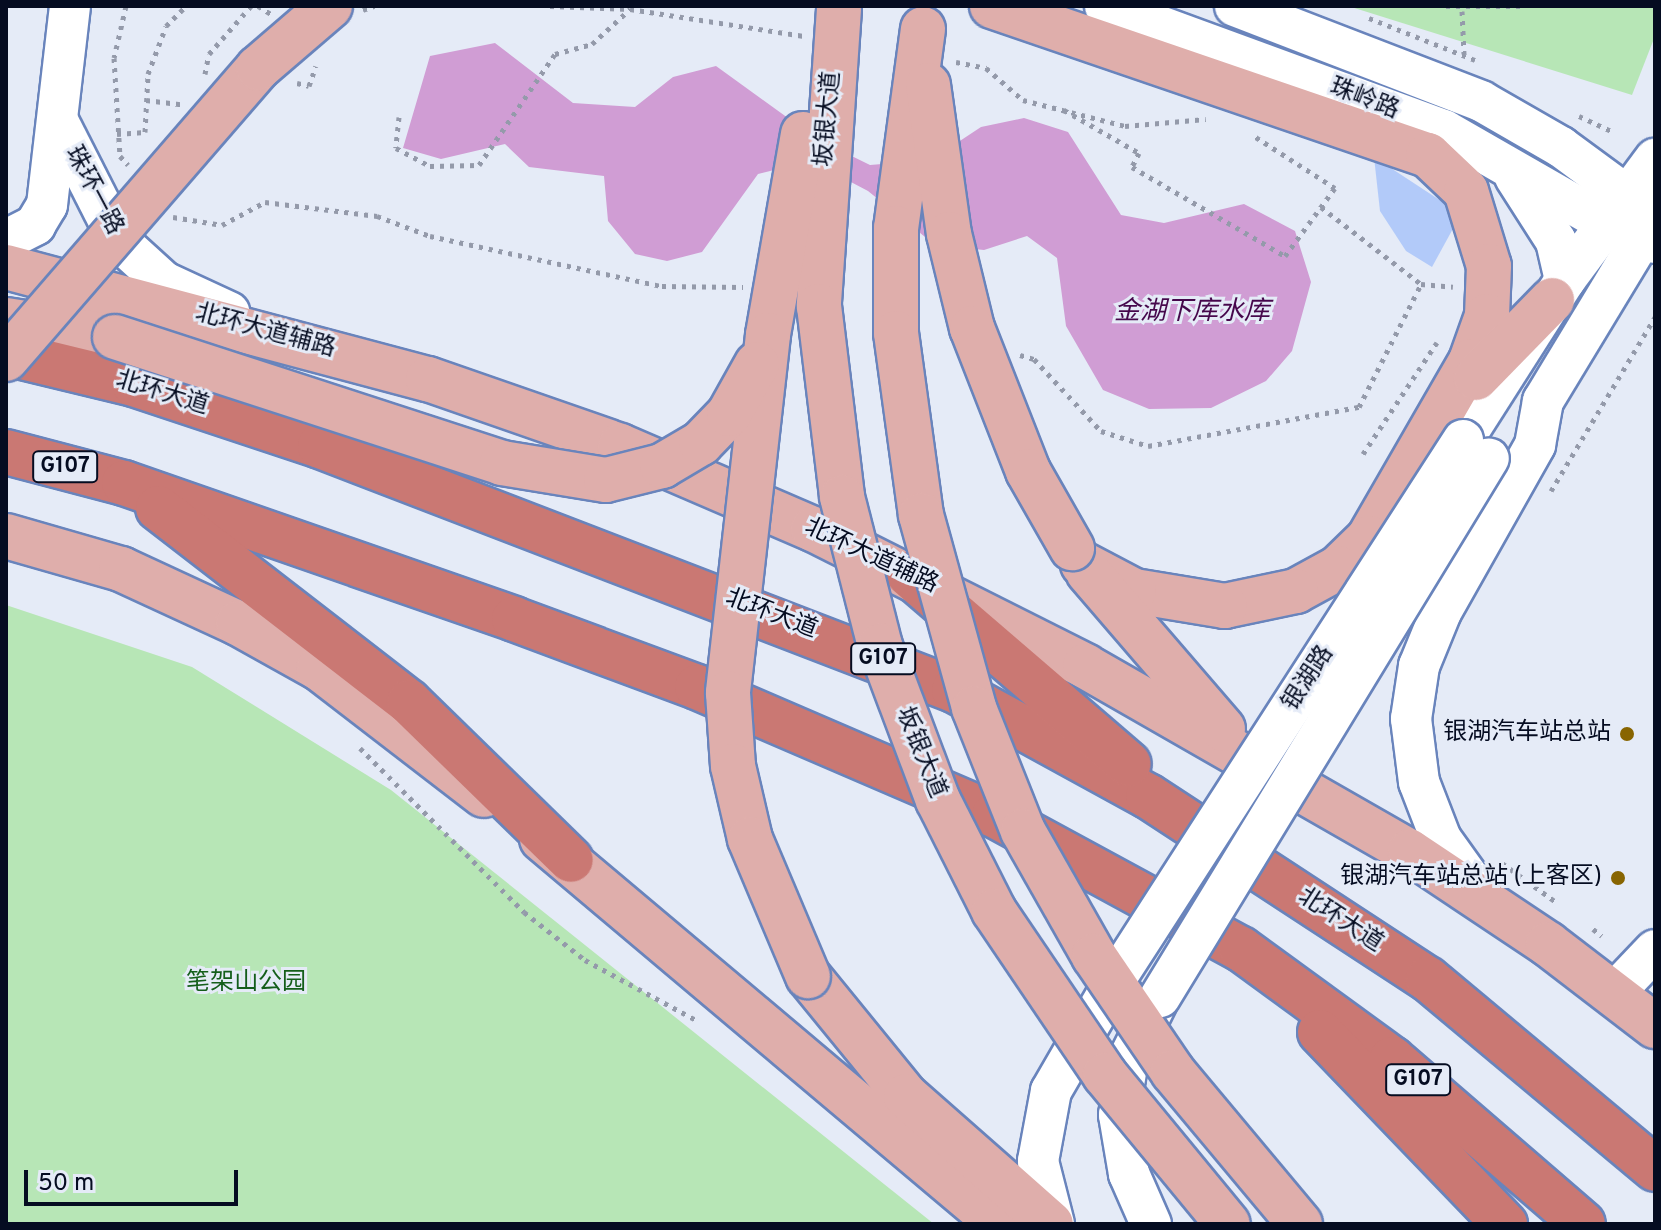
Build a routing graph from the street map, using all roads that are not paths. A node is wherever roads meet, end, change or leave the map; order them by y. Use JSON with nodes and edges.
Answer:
{"nodes":[{"id":1,"x":70,"y":6,"type":"edge"},
{"id":2,"x":330,"y":6,"type":"edge"},
{"id":3,"x":992,"y":6,"type":"edge"},
{"id":4,"x":1105,"y":6,"type":"edge"},
{"id":5,"x":1235,"y":6,"type":"edge"},
{"id":6,"x":58,"y":121,"type":"junction"},
{"id":7,"x":1655,"y":159,"type":"edge"},
{"id":8,"x":1504,"y":164,"type":"junction"},
{"id":9,"x":1643,"y":227,"type":"edge"},
{"id":10,"x":6,"y":240,"type":"edge"},
{"id":11,"x":6,"y":267,"type":"edge"},
{"id":12,"x":1559,"y":290,"type":"junction"},
{"id":13,"x":6,"y":304,"type":"edge"},
{"id":14,"x":6,"y":320,"type":"edge"},
{"id":15,"x":98,"y":332,"type":"junction"},
{"id":16,"x":768,"y":335,"type":"junction"},
{"id":17,"x":305,"y":342,"type":"junction"},
{"id":18,"x":6,"y":353,"type":"edge"},
{"id":19,"x":6,"y":359,"type":"edge"},
{"id":20,"x":1543,"y":401,"type":"junction"},
{"id":21,"x":1461,"y":445,"type":"junction"},
{"id":22,"x":6,"y":452,"type":"edge"},
{"id":23,"x":124,"y":483,"type":"junction"},
{"id":24,"x":6,"y":536,"type":"edge"},
{"id":25,"x":1078,"y":556,"type":"junction"},
{"id":26,"x":908,"y":574,"type":"junction"},
{"id":27,"x":1251,"y":760,"type":"junction"},
{"id":28,"x":1216,"y":838,"type":"junction"},
{"id":29,"x":571,"y":860,"type":"junction"},
{"id":30,"x":1489,"y":905,"type":"junction"},
{"id":31,"x":1241,"y":949,"type":"junction"},
{"id":32,"x":1655,"y":950,"type":"edge"},
{"id":33,"x":1614,"y":993,"type":"junction"},
{"id":34,"x":1655,"y":1026,"type":"edge"},
{"id":35,"x":1655,"y":1169,"type":"edge"},
{"id":36,"x":999,"y":1224,"type":"edge"},
{"id":37,"x":1052,"y":1224,"type":"edge"},
{"id":38,"x":1151,"y":1224,"type":"edge"},
{"id":39,"x":1228,"y":1224,"type":"edge"},
{"id":40,"x":1300,"y":1224,"type":"edge"},
{"id":41,"x":1505,"y":1224,"type":"edge"},
{"id":42,"x":1583,"y":1224,"type":"edge"}],
"edges":[{"from":1,"to":6,"type":"street","name":"珠环一路"},
{"from":2,"to":19,"type":"main road","bridge":true},
{"from":3,"to":21,"type":"main road"},
{"from":4,"to":8,"type":"street","name":"珠岭路"},
{"from":5,"to":9,"type":"street","name":"珠岭路"},
{"from":6,"to":10,"type":"street","name":"珠环一路"},
{"from":6,"to":17,"type":"street","name":"珠环一路"},
{"from":7,"to":9,"type":"street"},
{"from":8,"to":9,"type":"street","name":"珠岭路"},
{"from":8,"to":12,"type":"street"},
{"from":9,"to":12,"type":"street"},
{"from":9,"to":20,"type":"street"},
{"from":11,"to":17,"type":"main road","name":"北环大道辅路"},
{"from":12,"to":21,"type":"main road"},
{"from":13,"to":15,"type":"main road"},
{"from":14,"to":15,"type":"main road"},
{"from":15,"to":16,"type":"main road","bridge":true},
{"from":16,"to":37,"type":"main road","bridge":true},
{"from":16,"to":39,"type":"main road","name":"坂银大道","bridge":true},
{"from":17,"to":26,"type":"main road","name":"北环大道辅路"},
{"from":18,"to":28,"type":"highway","name":"北环大道","number":"G107"},
{"from":20,"to":21,"type":"street"},
{"from":20,"to":30,"type":"street"},
{"from":21,"to":25,"type":"main road"},
{"from":21,"to":37,"type":"street","name":"银湖路","bridge":true},
{"from":21,"to":38,"type":"street","bridge":true},
{"from":22,"to":23,"type":"highway","number":"G107"},
{"from":23,"to":29,"type":"highway"},
{"from":23,"to":31,"type":"highway","number":"G107"},
{"from":24,"to":29,"type":"main road"},
{"from":25,"to":27,"type":"main road"},
{"from":25,"to":40,"type":"main road","bridge":true},
{"from":26,"to":27,"type":"main road","name":"北环大道辅路"},
{"from":26,"to":28,"type":"highway"},
{"from":27,"to":30,"type":"main road","name":"北环大道辅路"},
{"from":28,"to":35,"type":"highway","name":"北环大道","number":"G107"},
{"from":29,"to":36,"type":"main road"},
{"from":30,"to":33,"type":"main road","name":"北环大道辅路"},
{"from":31,"to":41,"type":"highway"},
{"from":31,"to":42,"type":"highway","number":"G107"},
{"from":32,"to":33,"type":"street"},
{"from":33,"to":34,"type":"main road","name":"北环大道辅路"}]}
